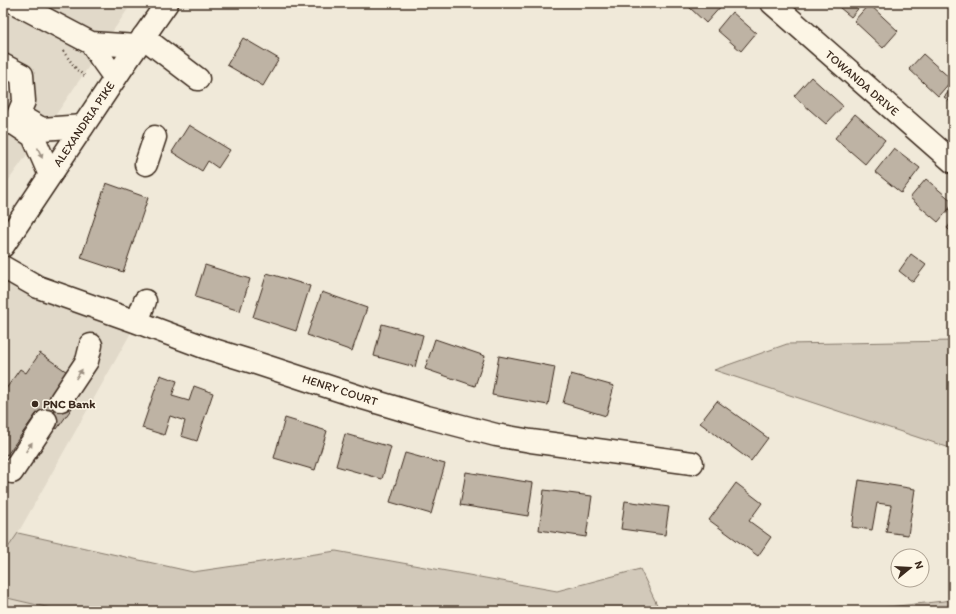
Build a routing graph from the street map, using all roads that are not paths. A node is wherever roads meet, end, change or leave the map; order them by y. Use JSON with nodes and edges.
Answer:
{"nodes":[{"id":1,"x":15,"y":3,"type":"edge"},
{"id":2,"x":167,"y":3,"type":"edge"},
{"id":3,"x":772,"y":3,"type":"edge"},
{"id":4,"x":140,"y":42,"type":"junction"},
{"id":5,"x":91,"y":43,"type":"junction"},
{"id":6,"x":3,"y":65,"type":"edge"},
{"id":7,"x":115,"y":78,"type":"junction"},
{"id":8,"x":198,"y":79,"type":"dead end"},
{"id":9,"x":9,"y":120,"type":"edge"},
{"id":10,"x":83,"y":126,"type":"junction"},
{"id":11,"x":155,"y":137,"type":"dead end"},
{"id":12,"x":953,"y":162,"type":"edge"},
{"id":13,"x":146,"y":164,"type":"dead end"},
{"id":14,"x":50,"y":175,"type":"junction"},
{"id":15,"x":3,"y":246,"type":"edge"},
{"id":16,"x":3,"y":266,"type":"edge"},
{"id":17,"x":145,"y":301,"type":"dead end"},
{"id":18,"x":137,"y":322,"type":"junction"},
{"id":19,"x":91,"y":345,"type":"dead end"},
{"id":20,"x":61,"y":400,"type":"dead end"},
{"id":21,"x":46,"y":421,"type":"dead end"},
{"id":22,"x":692,"y":463,"type":"dead end"},
{"id":23,"x":12,"y":472,"type":"dead end"}],
"edges":[{"from":1,"to":5,"type":"main road"},
{"from":2,"to":4,"type":"main road","name":"ALEXANDRIA PIKE"},
{"from":3,"to":12,"type":"main road","name":"TOWANDA DRIVE"},
{"from":4,"to":5,"type":"main road"},
{"from":4,"to":7,"type":"main road","name":"ALEXANDRIA PIKE"},
{"from":4,"to":8,"type":"main road"},
{"from":5,"to":7,"type":"main road"},
{"from":6,"to":9,"type":"main road"},
{"from":7,"to":10,"type":"main road","name":"ALEXANDRIA PIKE"},
{"from":9,"to":10,"type":"main road"},
{"from":9,"to":14,"type":"main road","one_way":true},
{"from":10,"to":14,"type":"main road","name":"ALEXANDRIA PIKE"},
{"from":11,"to":13,"type":"main road"},
{"from":14,"to":15,"type":"main road","name":"ALEXANDRIA PIKE"},
{"from":16,"to":18,"type":"main road","name":"HENRY COURT"},
{"from":17,"to":18,"type":"main road"},
{"from":18,"to":22,"type":"main road","name":"HENRY COURT"},
{"from":20,"to":19,"type":"main road","one_way":true},
{"from":23,"to":21,"type":"main road","one_way":true}]}
